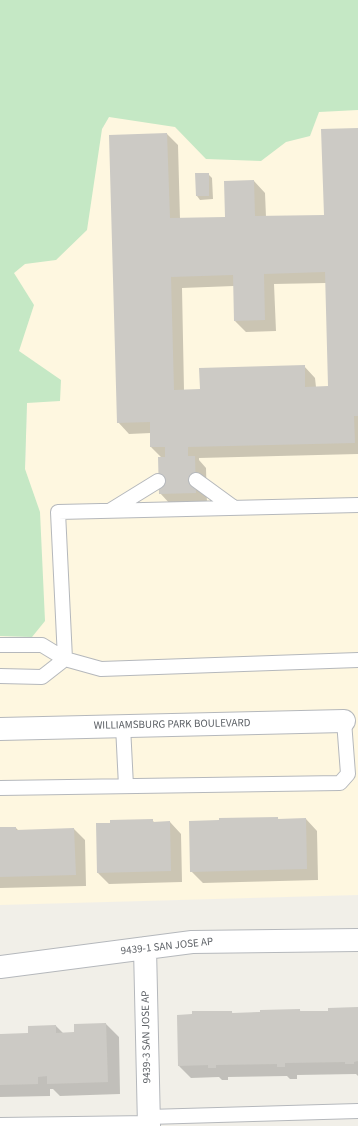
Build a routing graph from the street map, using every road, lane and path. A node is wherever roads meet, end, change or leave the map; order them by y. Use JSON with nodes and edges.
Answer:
{"nodes":[{"id":1,"x":196,"y":480,"type":"dead end"},
{"id":2,"x":158,"y":481,"type":"dead end"},
{"id":3,"x":358,"y":505,"type":"edge"},
{"id":4,"x":233,"y":508,"type":"junction"},
{"id":5,"x":111,"y":510,"type":"junction"},
{"id":6,"x":0,"y":645,"type":"edge"},
{"id":7,"x":65,"y":659,"type":"junction"},
{"id":8,"x":358,"y":660,"type":"edge"},
{"id":9,"x":0,"y":676,"type":"edge"},
{"id":10,"x":344,"y":721,"type":"joint"},
{"id":11,"x":123,"y":726,"type":"junction"},
{"id":12,"x":0,"y":729,"type":"edge"},
{"id":13,"x":126,"y":786,"type":"junction"},
{"id":14,"x":0,"y":788,"type":"edge"},
{"id":15,"x":358,"y":940,"type":"edge"},
{"id":16,"x":145,"y":948,"type":"junction"},
{"id":17,"x":0,"y":967,"type":"edge"},
{"id":18,"x":358,"y":1111,"type":"edge"},
{"id":19,"x":149,"y":1122,"type":"edge"},
{"id":20,"x":0,"y":1125,"type":"edge"}],
"edges":[{"from":1,"to":4,"type":"lane"},
{"from":2,"to":5,"type":"lane"},
{"from":3,"to":4,"type":"lane"},
{"from":4,"to":5,"type":"lane"},
{"from":5,"to":7,"type":"lane"},
{"from":6,"to":7,"type":"lane"},
{"from":7,"to":8,"type":"lane"},
{"from":7,"to":9,"type":"lane"},
{"from":10,"to":11,"type":"street","name":"WILLIAMSBURG PARK BOULEVARD"},
{"from":10,"to":13,"type":"lane"},
{"from":11,"to":12,"type":"street","name":"WILLIAMSBURG PARK BOULEVARD"},
{"from":11,"to":13,"type":"lane"},
{"from":13,"to":14,"type":"lane"},
{"from":15,"to":16,"type":"street","name":"9439-1 SAN JOSE AP"},
{"from":16,"to":17,"type":"street","name":"9439-1 SAN JOSE AP"},
{"from":16,"to":19,"type":"street","name":"9439-3 SAN JOSE AP"},
{"from":18,"to":19,"type":"lane"},
{"from":19,"to":20,"type":"lane"}]}
